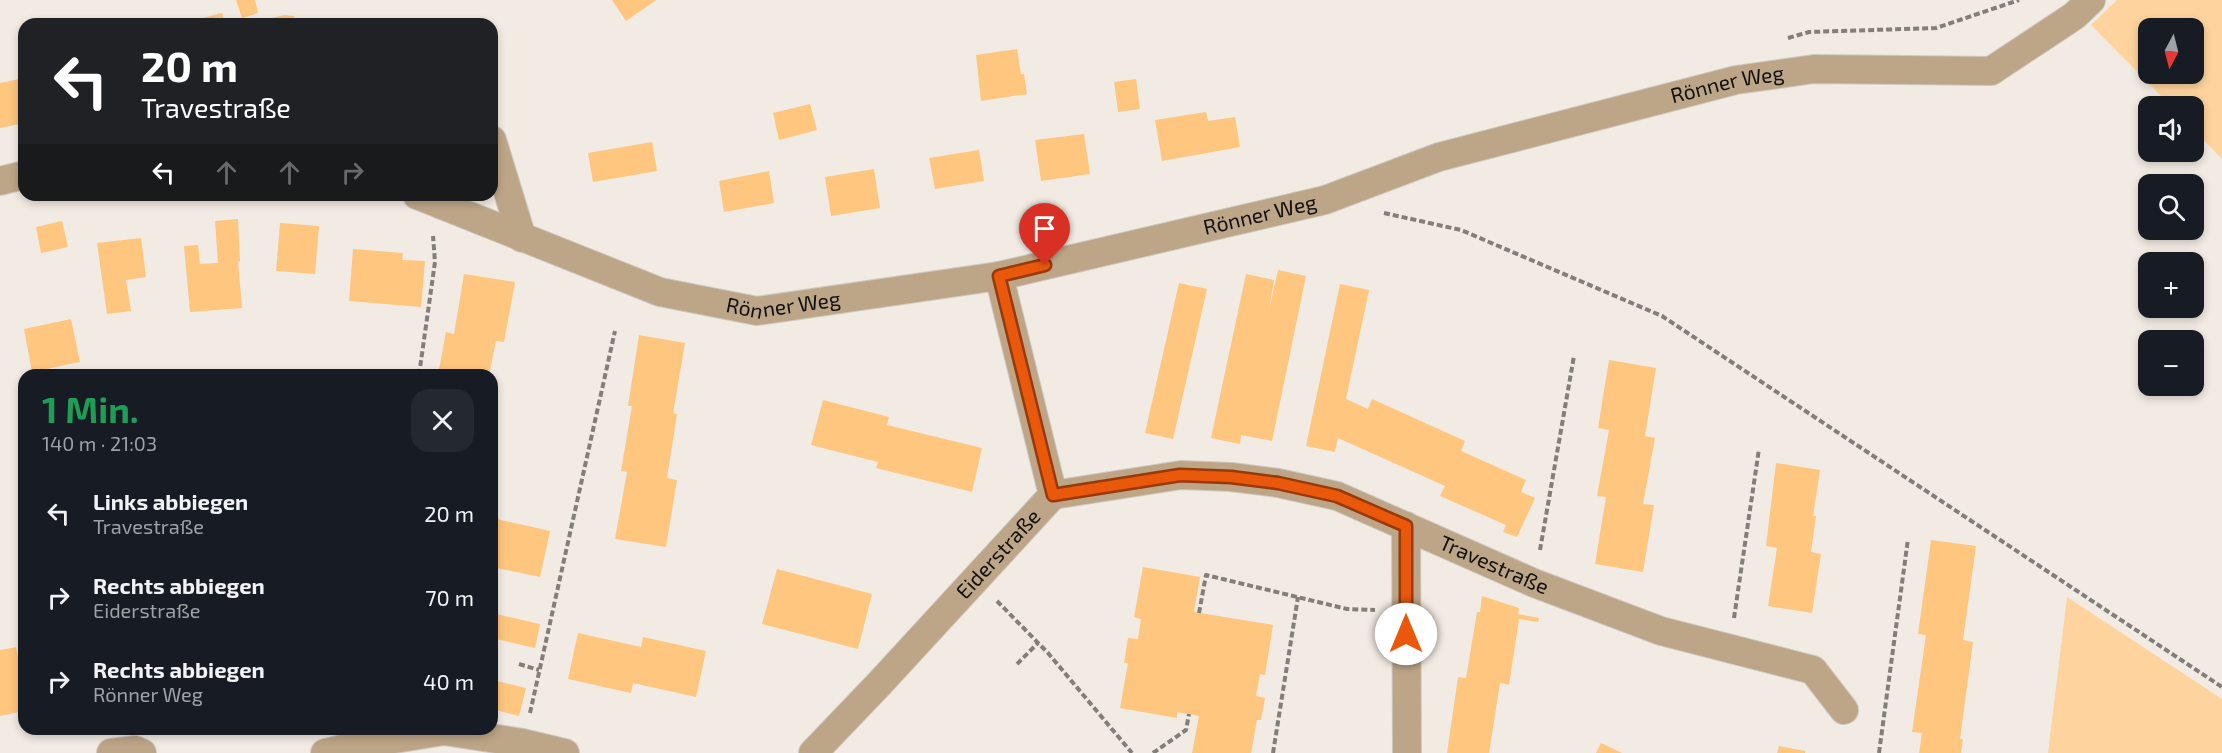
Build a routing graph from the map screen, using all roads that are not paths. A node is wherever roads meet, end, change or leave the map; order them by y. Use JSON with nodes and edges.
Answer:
{"nodes":[{"id":1,"x":2091,"y":0,"type":"edge"},
{"id":2,"x":498,"y":160,"type":"edge"},
{"id":3,"x":18,"y":176,"type":"edge"},
{"id":4,"x":0,"y":181,"type":"edge"},
{"id":5,"x":434,"y":201,"type":"edge"},
{"id":6,"x":522,"y":238,"type":"junction"},
{"id":7,"x":999,"y":276,"type":"junction"},
{"id":8,"x":1053,"y":495,"type":"junction"},
{"id":9,"x":1406,"y":526,"type":"junction"},
{"id":10,"x":1844,"y":710,"type":"dead end"},
{"id":11,"x":419,"y":735,"type":"edge"},
{"id":12,"x":470,"y":735,"type":"edge"},
{"id":13,"x":111,"y":753,"type":"edge"},
{"id":14,"x":142,"y":753,"type":"edge"},
{"id":15,"x":326,"y":753,"type":"edge"},
{"id":16,"x":566,"y":753,"type":"edge"},
{"id":17,"x":813,"y":753,"type":"edge"},
{"id":18,"x":1407,"y":753,"type":"edge"}],
"edges":[{"from":1,"to":7,"type":"street","name":"Rönner Weg"},
{"from":2,"to":6,"type":"street"},
{"from":3,"to":4,"type":"street"},
{"from":5,"to":6,"type":"street","name":"Rönner Weg"},
{"from":6,"to":7,"type":"street","name":"Rönner Weg"},
{"from":7,"to":8,"type":"street","name":"Eiderstraße"},
{"from":8,"to":9,"type":"street","name":"Travestraße"},
{"from":8,"to":17,"type":"street","name":"Eiderstraße"},
{"from":9,"to":10,"type":"street","name":"Travestraße"},
{"from":9,"to":18,"type":"street"},
{"from":11,"to":15,"type":"street"},
{"from":12,"to":16,"type":"street"},
{"from":13,"to":14,"type":"street"}]}
